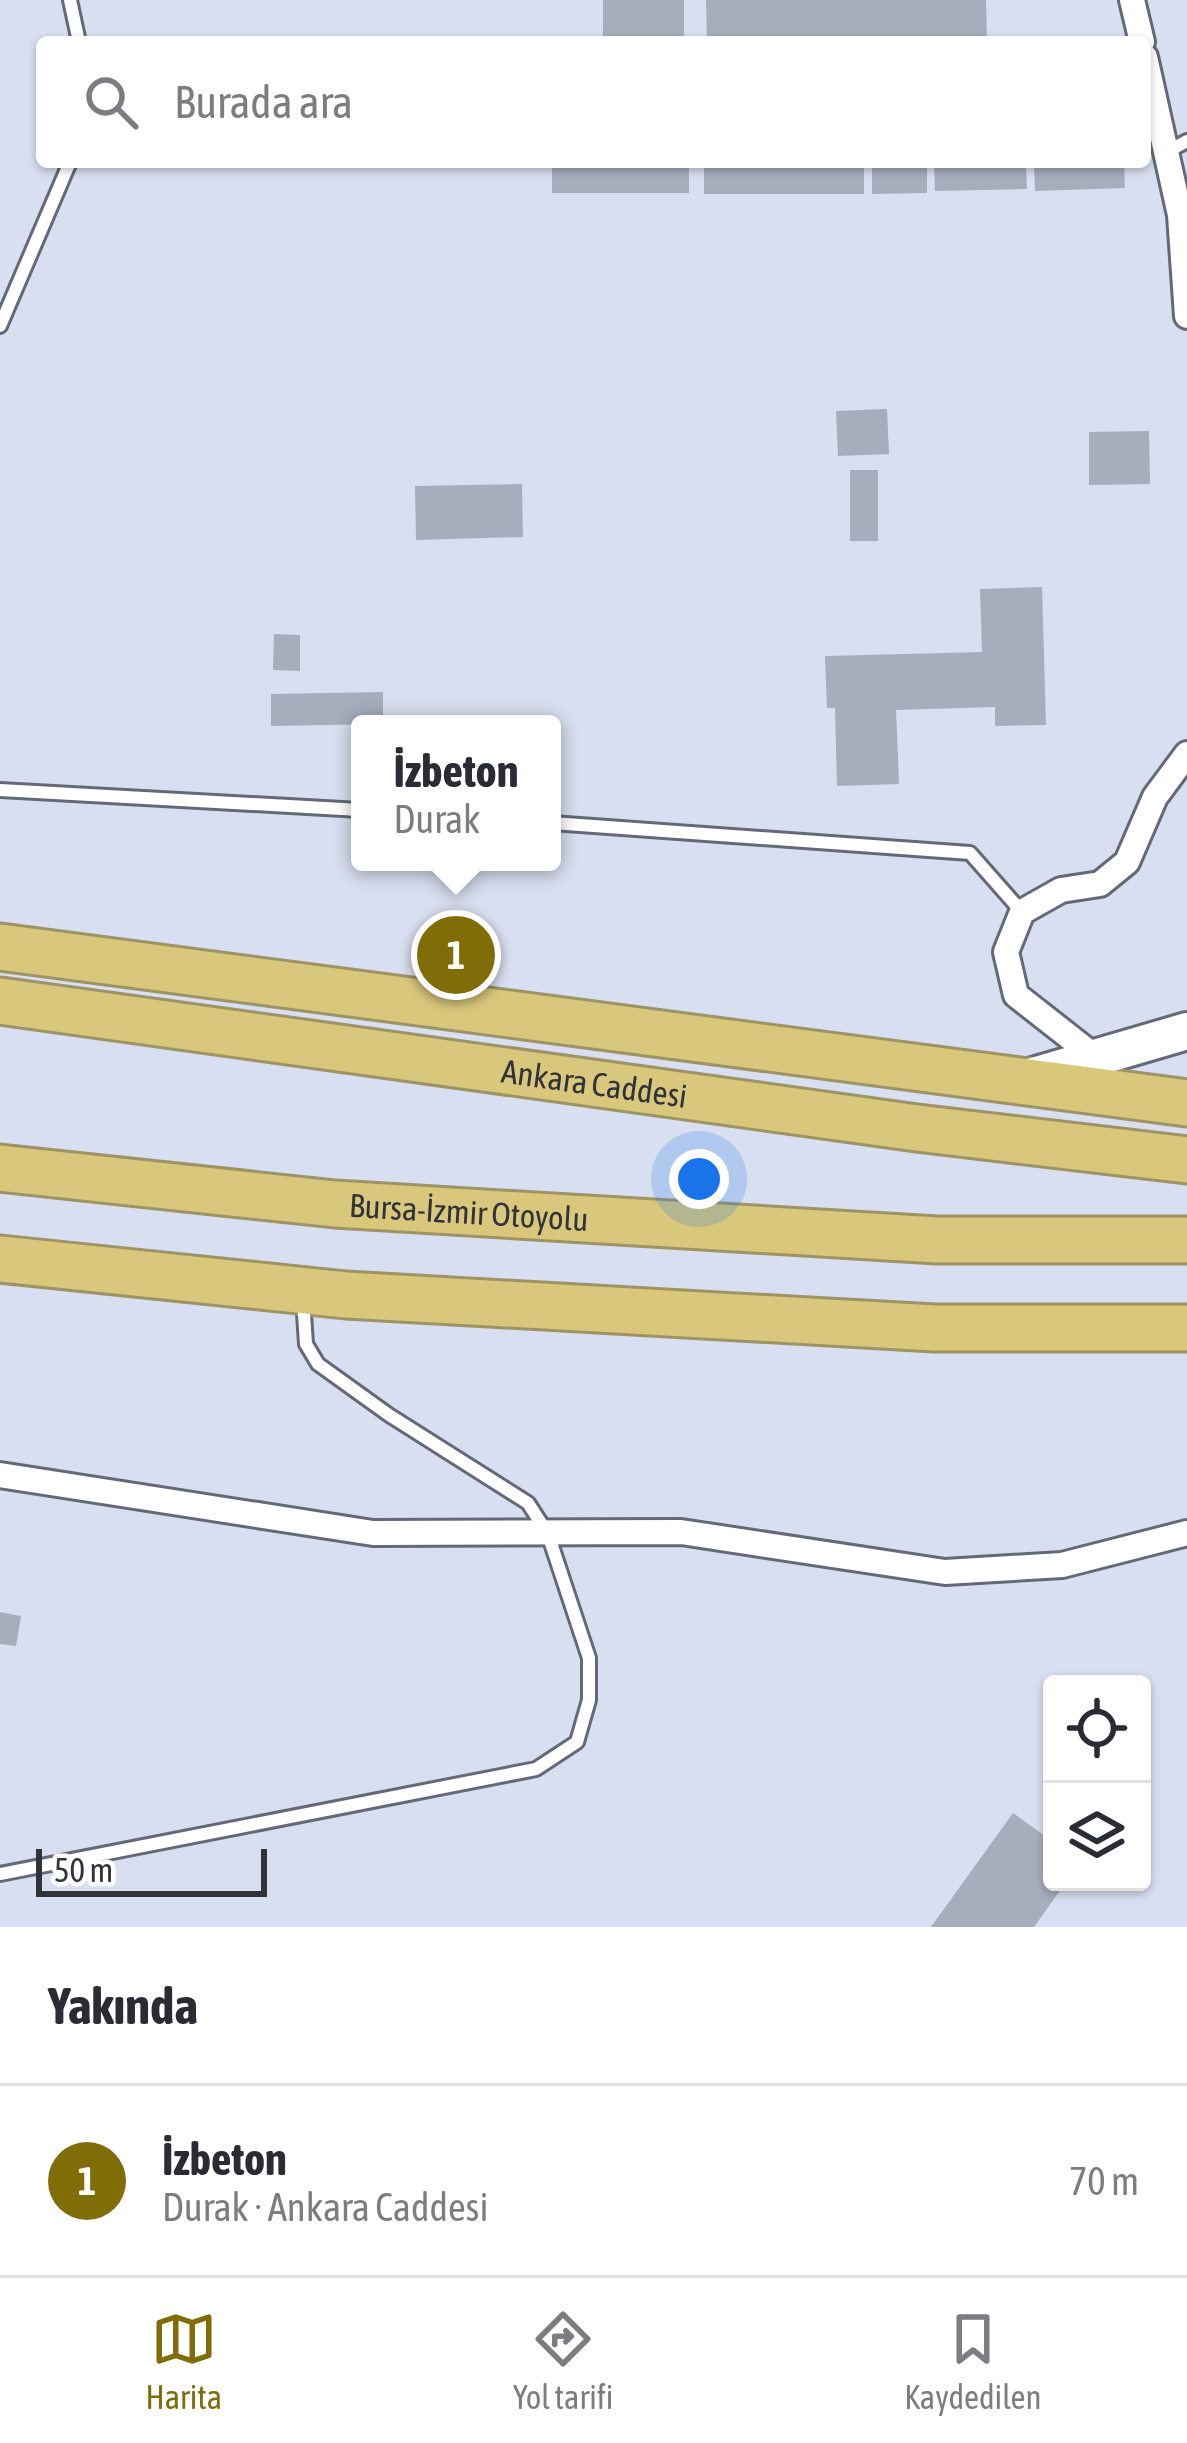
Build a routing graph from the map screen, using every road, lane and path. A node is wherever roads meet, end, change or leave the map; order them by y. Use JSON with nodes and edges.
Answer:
{"nodes":[{"id":1,"x":70,"y":0,"type":"edge"},
{"id":2,"x":1132,"y":0,"type":"edge"},
{"id":3,"x":78,"y":36,"type":"edge"},
{"id":4,"x":1141,"y":36,"type":"edge"},
{"id":5,"x":1151,"y":75,"type":"edge"},
{"id":6,"x":1177,"y":147,"type":"edge"},
{"id":7,"x":67,"y":168,"type":"edge"},
{"id":8,"x":1187,"y":316,"type":"edge"},
{"id":9,"x":0,"y":326,"type":"edge"},
{"id":10,"x":1187,"y":754,"type":"edge"},
{"id":11,"x":0,"y":790,"type":"edge"},
{"id":12,"x":351,"y":810,"type":"edge"},
{"id":13,"x":561,"y":825,"type":"edge"},
{"id":14,"x":1022,"y":912,"type":"junction"},
{"id":15,"x":0,"y":947,"type":"edge"},
{"id":16,"x":0,"y":1001,"type":"edge"},
{"id":17,"x":1187,"y":1031,"type":"edge"},
{"id":18,"x":1096,"y":1058,"type":"junction"},
{"id":19,"x":1016,"y":1081,"type":"junction"},
{"id":20,"x":1187,"y":1103,"type":"edge"},
{"id":21,"x":1187,"y":1164,"type":"edge"},
{"id":22,"x":0,"y":1168,"type":"edge"},
{"id":23,"x":1187,"y":1240,"type":"edge"},
{"id":24,"x":0,"y":1259,"type":"edge"},
{"id":25,"x":302,"y":1291,"type":"junction"},
{"id":26,"x":1187,"y":1328,"type":"edge"},
{"id":27,"x":0,"y":1475,"type":"edge"},
{"id":28,"x":1187,"y":1533,"type":"edge"},
{"id":29,"x":548,"y":1534,"type":"junction"},
{"id":30,"x":0,"y":1874,"type":"edge"}],
"edges":[{"from":1,"to":3,"type":"lane"},
{"from":2,"to":4,"type":"street"},
{"from":5,"to":6,"type":"street"},
{"from":6,"to":8,"type":"street"},
{"from":7,"to":9,"type":"lane"},
{"from":10,"to":14,"type":"street"},
{"from":11,"to":12,"type":"lane"},
{"from":13,"to":14,"type":"lane"},
{"from":14,"to":18,"type":"street"},
{"from":15,"to":19,"type":"highway","name":"Ankara Caddesi"},
{"from":16,"to":21,"type":"highway","name":"Ankara Caddesi"},
{"from":17,"to":18,"type":"main road"},
{"from":18,"to":19,"type":"main road"},
{"from":19,"to":20,"type":"highway","name":"Ankara Caddesi"},
{"from":22,"to":23,"type":"highway","name":"Bursa-İzmir Otoyolu"},
{"from":24,"to":25,"type":"highway"},
{"from":25,"to":26,"type":"highway"},
{"from":25,"to":29,"type":"lane"},
{"from":27,"to":29,"type":"street"},
{"from":28,"to":29,"type":"street"},
{"from":29,"to":30,"type":"lane"}]}
